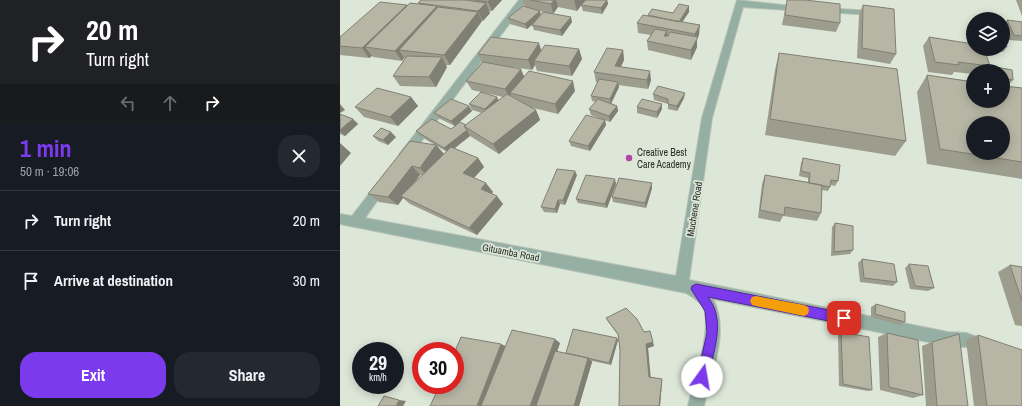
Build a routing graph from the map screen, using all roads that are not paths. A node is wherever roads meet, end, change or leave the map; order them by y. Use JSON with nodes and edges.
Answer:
{"nodes":[{"id":1,"x":523,"y":0,"type":"edge"},
{"id":2,"x":741,"y":2,"type":"edge"},
{"id":3,"x":885,"y":14,"type":"edge"},
{"id":4,"x":400,"y":161,"type":"edge"},
{"id":5,"x":391,"y":174,"type":"edge"},
{"id":6,"x":340,"y":220,"type":"edge"},
{"id":7,"x":354,"y":223,"type":"junction"},
{"id":8,"x":682,"y":284,"type":"junction"},
{"id":9,"x":696,"y":289,"type":"junction"},
{"id":10,"x":996,"y":350,"type":"edge"},
{"id":11,"x":696,"y":406,"type":"edge"}],
"edges":[{"from":1,"to":4,"type":"street"},
{"from":2,"to":3,"type":"street"},
{"from":2,"to":8,"type":"street","name":"Muchene Road"},
{"from":5,"to":7,"type":"street"},
{"from":6,"to":7,"type":"street","name":"Gituamba Road"},
{"from":7,"to":8,"type":"street","name":"Gituamba Road"},
{"from":8,"to":9,"type":"street"},
{"from":9,"to":10,"type":"street"},
{"from":9,"to":11,"type":"street"}]}
